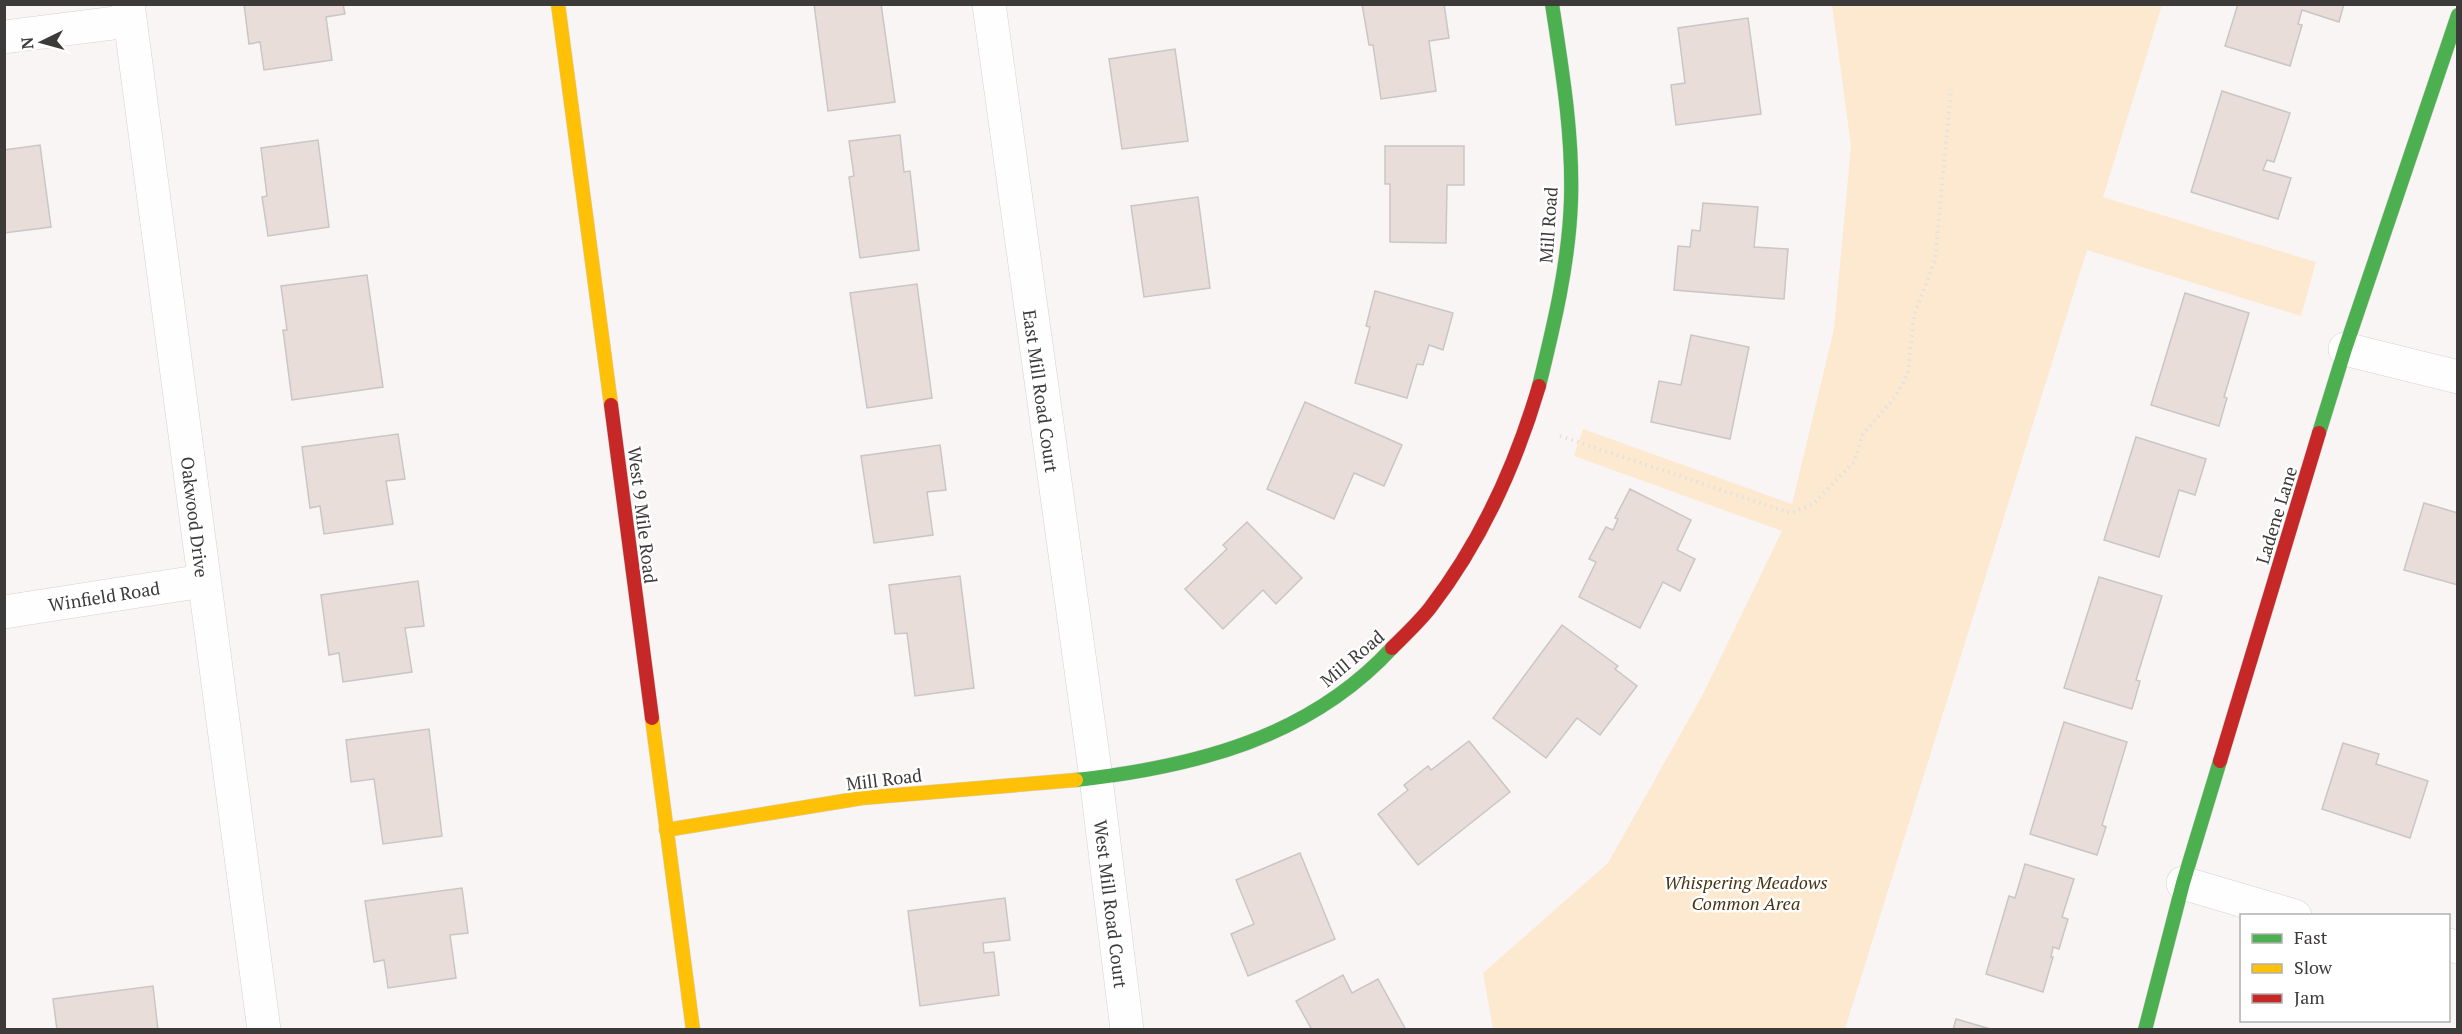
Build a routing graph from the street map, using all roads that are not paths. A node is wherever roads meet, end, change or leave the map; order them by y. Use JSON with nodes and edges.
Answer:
{"nodes":[{"id":1,"x":558,"y":4,"type":"edge"},
{"id":2,"x":989,"y":4,"type":"edge"},
{"id":3,"x":1552,"y":4,"type":"edge"},
{"id":4,"x":129,"y":13,"type":"edge"},
{"id":5,"x":2457,"y":15,"type":"edge"},
{"id":6,"x":4,"y":37,"type":"edge"},
{"id":7,"x":2345,"y":349,"type":"junction"},
{"id":8,"x":2457,"y":377,"type":"edge"},
{"id":9,"x":203,"y":581,"type":"junction"},
{"id":10,"x":4,"y":612,"type":"edge"},
{"id":11,"x":1096,"y":778,"type":"junction"},
{"id":12,"x":666,"y":830,"type":"junction"},
{"id":13,"x":2183,"y":883,"type":"junction"},
{"id":14,"x":2292,"y":914,"type":"edge"},
{"id":15,"x":264,"y":1029,"type":"edge"},
{"id":16,"x":693,"y":1029,"type":"edge"},
{"id":17,"x":1127,"y":1029,"type":"edge"},
{"id":18,"x":2145,"y":1029,"type":"edge"}],
"edges":[{"from":1,"to":12,"type":"street","name":"West 9 Mile Road"},
{"from":2,"to":11,"type":"street","name":"East Mill Road Court"},
{"from":3,"to":11,"type":"street","name":"Mill Road"},
{"from":4,"to":6,"type":"street"},
{"from":4,"to":9,"type":"street","name":"Oakwood Drive"},
{"from":5,"to":7,"type":"street","name":"Ladene Lane"},
{"from":7,"to":8,"type":"street"},
{"from":7,"to":13,"type":"street","name":"Ladene Lane"},
{"from":9,"to":10,"type":"street","name":"Winfield Road"},
{"from":9,"to":15,"type":"street","name":"Oakwood Drive"},
{"from":11,"to":12,"type":"street","name":"Mill Road"},
{"from":11,"to":17,"type":"street","name":"West Mill Road Court"},
{"from":12,"to":16,"type":"street","name":"West 9 Mile Road"},
{"from":13,"to":14,"type":"street"},
{"from":13,"to":18,"type":"street","name":"Ladene Lane"}]}
